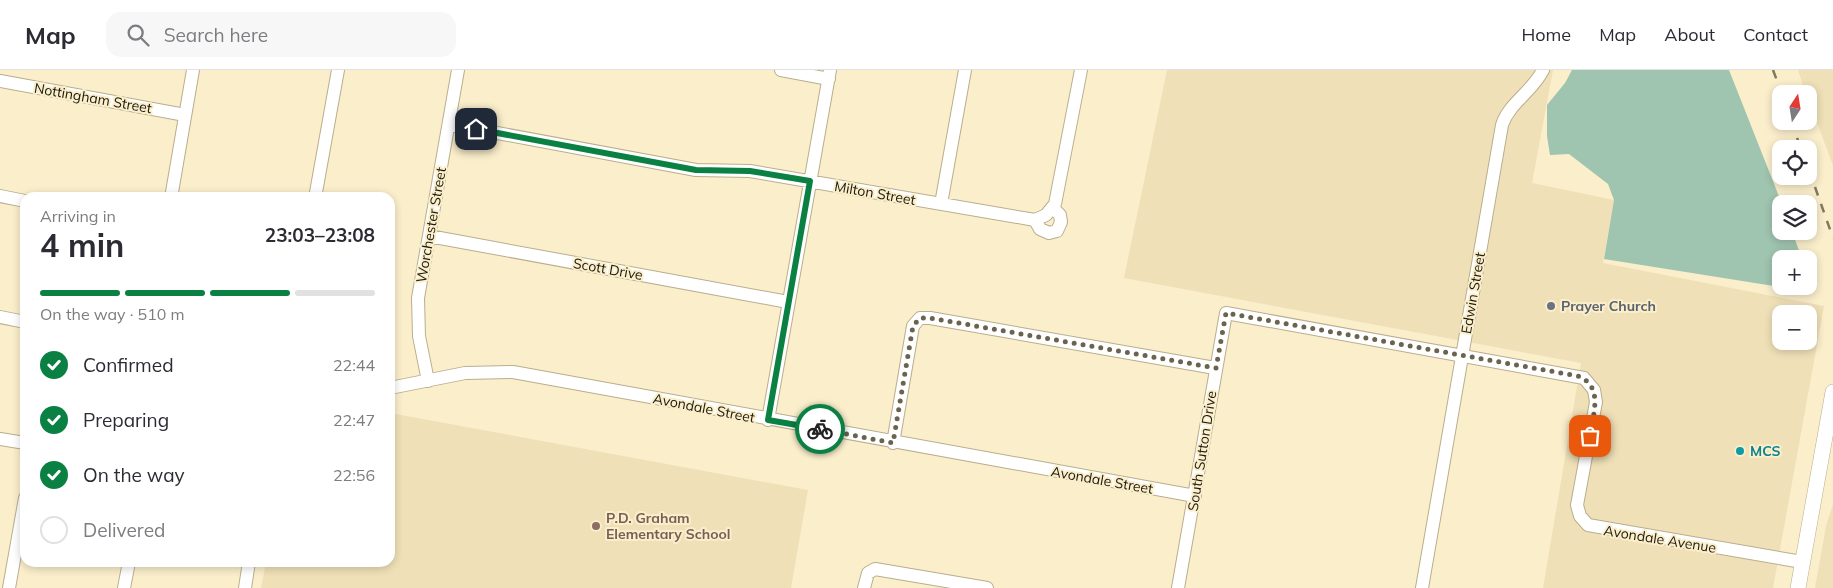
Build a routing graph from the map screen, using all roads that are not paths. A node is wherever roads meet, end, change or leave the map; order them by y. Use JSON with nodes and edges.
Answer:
{"nodes":[{"id":1,"x":193,"y":70,"type":"edge"},
{"id":2,"x":338,"y":70,"type":"edge"},
{"id":3,"x":458,"y":70,"type":"edge"},
{"id":4,"x":782,"y":70,"type":"edge"},
{"id":5,"x":965,"y":70,"type":"edge"},
{"id":6,"x":1081,"y":70,"type":"edge"},
{"id":7,"x":1544,"y":70,"type":"edge"},
{"id":8,"x":829,"y":74,"type":"edge"},
{"id":9,"x":0,"y":81,"type":"edge"},
{"id":10,"x":185,"y":115,"type":"junction"},
{"id":11,"x":449,"y":124,"type":"junction"},
{"id":12,"x":810,"y":181,"type":"junction"},
{"id":13,"x":171,"y":192,"type":"edge"},
{"id":14,"x":316,"y":192,"type":"edge"},
{"id":15,"x":0,"y":196,"type":"edge"},
{"id":16,"x":20,"y":200,"type":"edge"},
{"id":17,"x":941,"y":204,"type":"junction"},
{"id":18,"x":1044,"y":214,"type":"junction"},
{"id":19,"x":429,"y":236,"type":"junction"},
{"id":20,"x":788,"y":302,"type":"junction"},
{"id":21,"x":0,"y":317,"type":"edge"},
{"id":22,"x":20,"y":321,"type":"edge"},
{"id":23,"x":1462,"y":355,"type":"junction"},
{"id":24,"x":1216,"y":368,"type":"junction"},
{"id":25,"x":428,"y":381,"type":"junction"},
{"id":26,"x":395,"y":387,"type":"edge"},
{"id":27,"x":1833,"y":392,"type":"edge"},
{"id":28,"x":768,"y":420,"type":"junction"},
{"id":29,"x":0,"y":439,"type":"edge"},
{"id":30,"x":20,"y":443,"type":"edge"},
{"id":31,"x":893,"y":443,"type":"junction"},
{"id":32,"x":1195,"y":496,"type":"junction"},
{"id":33,"x":20,"y":526,"type":"edge"},
{"id":34,"x":1802,"y":562,"type":"junction"},
{"id":35,"x":127,"y":567,"type":"edge"},
{"id":36,"x":248,"y":567,"type":"edge"},
{"id":37,"x":9,"y":588,"type":"edge"},
{"id":38,"x":124,"y":588,"type":"edge"},
{"id":39,"x":245,"y":588,"type":"edge"},
{"id":40,"x":864,"y":588,"type":"edge"},
{"id":41,"x":987,"y":588,"type":"edge"},
{"id":42,"x":1178,"y":588,"type":"edge"},
{"id":43,"x":1422,"y":588,"type":"edge"},
{"id":44,"x":1798,"y":588,"type":"edge"}],
"edges":[{"from":1,"to":10,"type":"street"},
{"from":2,"to":14,"type":"street"},
{"from":3,"to":11,"type":"street","name":"Worchester Street"},
{"from":4,"to":8,"type":"street"},
{"from":5,"to":17,"type":"street"},
{"from":6,"to":18,"type":"street"},
{"from":7,"to":23,"type":"street","name":"Edwin Street"},
{"from":8,"to":12,"type":"street"},
{"from":9,"to":10,"type":"street","name":"Nottingham Street"},
{"from":10,"to":13,"type":"street"},
{"from":11,"to":12,"type":"street","name":"Milton Street"},
{"from":11,"to":19,"type":"street","name":"Worchester Street"},
{"from":12,"to":17,"type":"street","name":"Milton Street"},
{"from":12,"to":20,"type":"street"},
{"from":15,"to":16,"type":"street"},
{"from":17,"to":18,"type":"street","name":"Milton Street"},
{"from":18,"to":18,"type":"street","name":"Milton Street"},
{"from":19,"to":20,"type":"street","name":"Scott Drive"},
{"from":19,"to":25,"type":"street","name":"Worchester Street"},
{"from":20,"to":28,"type":"street"},
{"from":21,"to":22,"type":"street"},
{"from":23,"to":24,"type":"street","name":"South Sutton Drive"},
{"from":23,"to":34,"type":"street","name":"Avondale Avenue"},
{"from":23,"to":43,"type":"street","name":"Edwin Street"},
{"from":24,"to":31,"type":"street"},
{"from":24,"to":32,"type":"street","name":"South Sutton Drive"},
{"from":25,"to":26,"type":"street","name":"Avondale Street"},
{"from":25,"to":28,"type":"street","name":"Avondale Street"},
{"from":27,"to":34,"type":"main road"},
{"from":28,"to":31,"type":"street","name":"Avondale Street"},
{"from":29,"to":30,"type":"street"},
{"from":31,"to":32,"type":"street","name":"Avondale Street"},
{"from":32,"to":42,"type":"street","name":"South Sutton Drive"},
{"from":33,"to":37,"type":"street"},
{"from":34,"to":44,"type":"main road"},
{"from":35,"to":38,"type":"street"},
{"from":36,"to":39,"type":"street"},
{"from":40,"to":41,"type":"street"}]}
